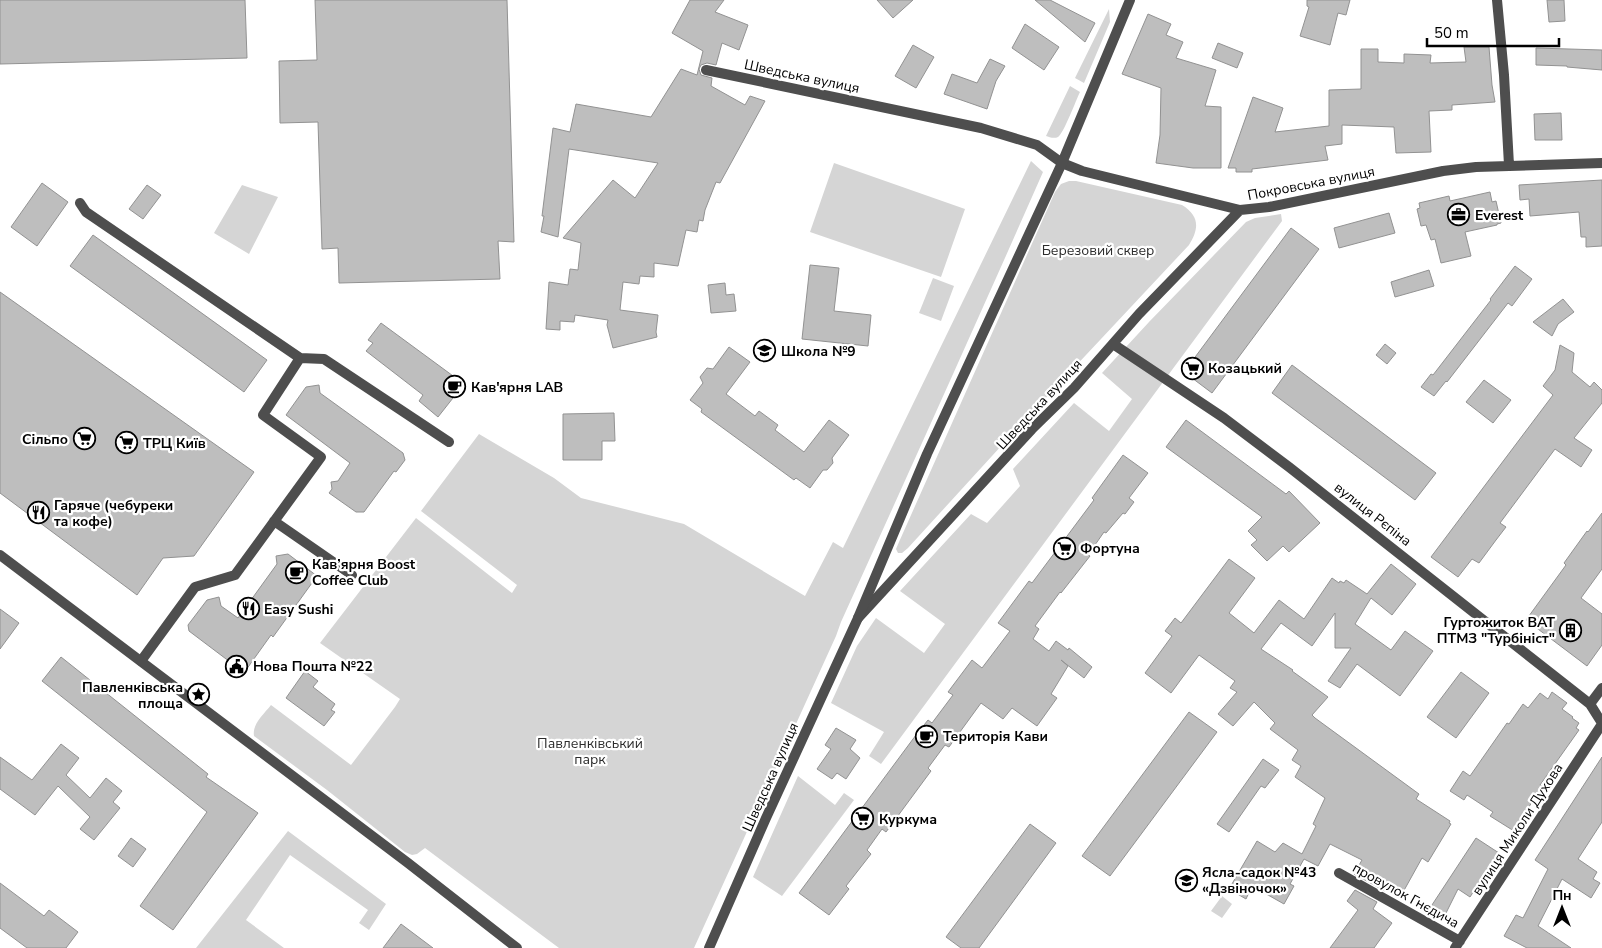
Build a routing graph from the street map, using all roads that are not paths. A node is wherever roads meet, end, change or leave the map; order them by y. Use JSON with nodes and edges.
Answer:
{"nodes":[{"id":1,"x":1497,"y":0,"type":"edge"},
{"id":2,"x":1127,"y":1,"type":"edge"},
{"id":3,"x":706,"y":70,"type":"dead end"},
{"id":4,"x":1062,"y":163,"type":"junction"},
{"id":5,"x":1602,"y":163,"type":"edge"},
{"id":6,"x":1509,"y":165,"type":"junction"},
{"id":7,"x":80,"y":203,"type":"dead end"},
{"id":8,"x":1240,"y":210,"type":"junction"},
{"id":9,"x":1112,"y":344,"type":"junction"},
{"id":10,"x":300,"y":358,"type":"junction"},
{"id":11,"x":449,"y":442,"type":"dead end"},
{"id":12,"x":274,"y":521,"type":"junction"},
{"id":13,"x":0,"y":555,"type":"edge"},
{"id":14,"x":352,"y":576,"type":"dead end"},
{"id":15,"x":858,"y":618,"type":"junction"},
{"id":16,"x":141,"y":661,"type":"junction"},
{"id":17,"x":1602,"y":688,"type":"edge"},
{"id":18,"x":1590,"y":704,"type":"junction"},
{"id":19,"x":1602,"y":723,"type":"edge"},
{"id":20,"x":1338,"y":873,"type":"dead end"},
{"id":21,"x":1457,"y":944,"type":"edge"},
{"id":22,"x":517,"y":948,"type":"edge"},
{"id":23,"x":709,"y":948,"type":"edge"}],
"edges":[{"from":1,"to":6,"type":"street"},
{"from":2,"to":4,"type":"street","name":"Шведська вулиця"},
{"from":3,"to":4,"type":"street","name":"Шведська вулиця"},
{"from":4,"to":8,"type":"street","name":"Покровська вулиця"},
{"from":4,"to":15,"type":"street","name":"Шведська вулиця"},
{"from":5,"to":6,"type":"street","name":"Покровська вулиця"},
{"from":6,"to":8,"type":"street","name":"Покровська вулиця"},
{"from":7,"to":10,"type":"street"},
{"from":8,"to":9,"type":"street","name":"Шведська вулиця"},
{"from":9,"to":15,"type":"street","name":"Шведська вулиця"},
{"from":9,"to":18,"type":"street","name":"вулиця Рєпіна"},
{"from":10,"to":11,"type":"street"},
{"from":10,"to":12,"type":"street"},
{"from":12,"to":14,"type":"street"},
{"from":12,"to":16,"type":"street"},
{"from":13,"to":16,"type":"street"},
{"from":15,"to":23,"type":"street","name":"Шведська вулиця"},
{"from":16,"to":22,"type":"street"},
{"from":17,"to":18,"type":"street"},
{"from":18,"to":19,"type":"street","name":"вулиця Рєпіна"},
{"from":19,"to":21,"type":"street","name":"вулиця Миколи Духова"},
{"from":20,"to":21,"type":"street","name":"провулок Гнєдича"}]}
